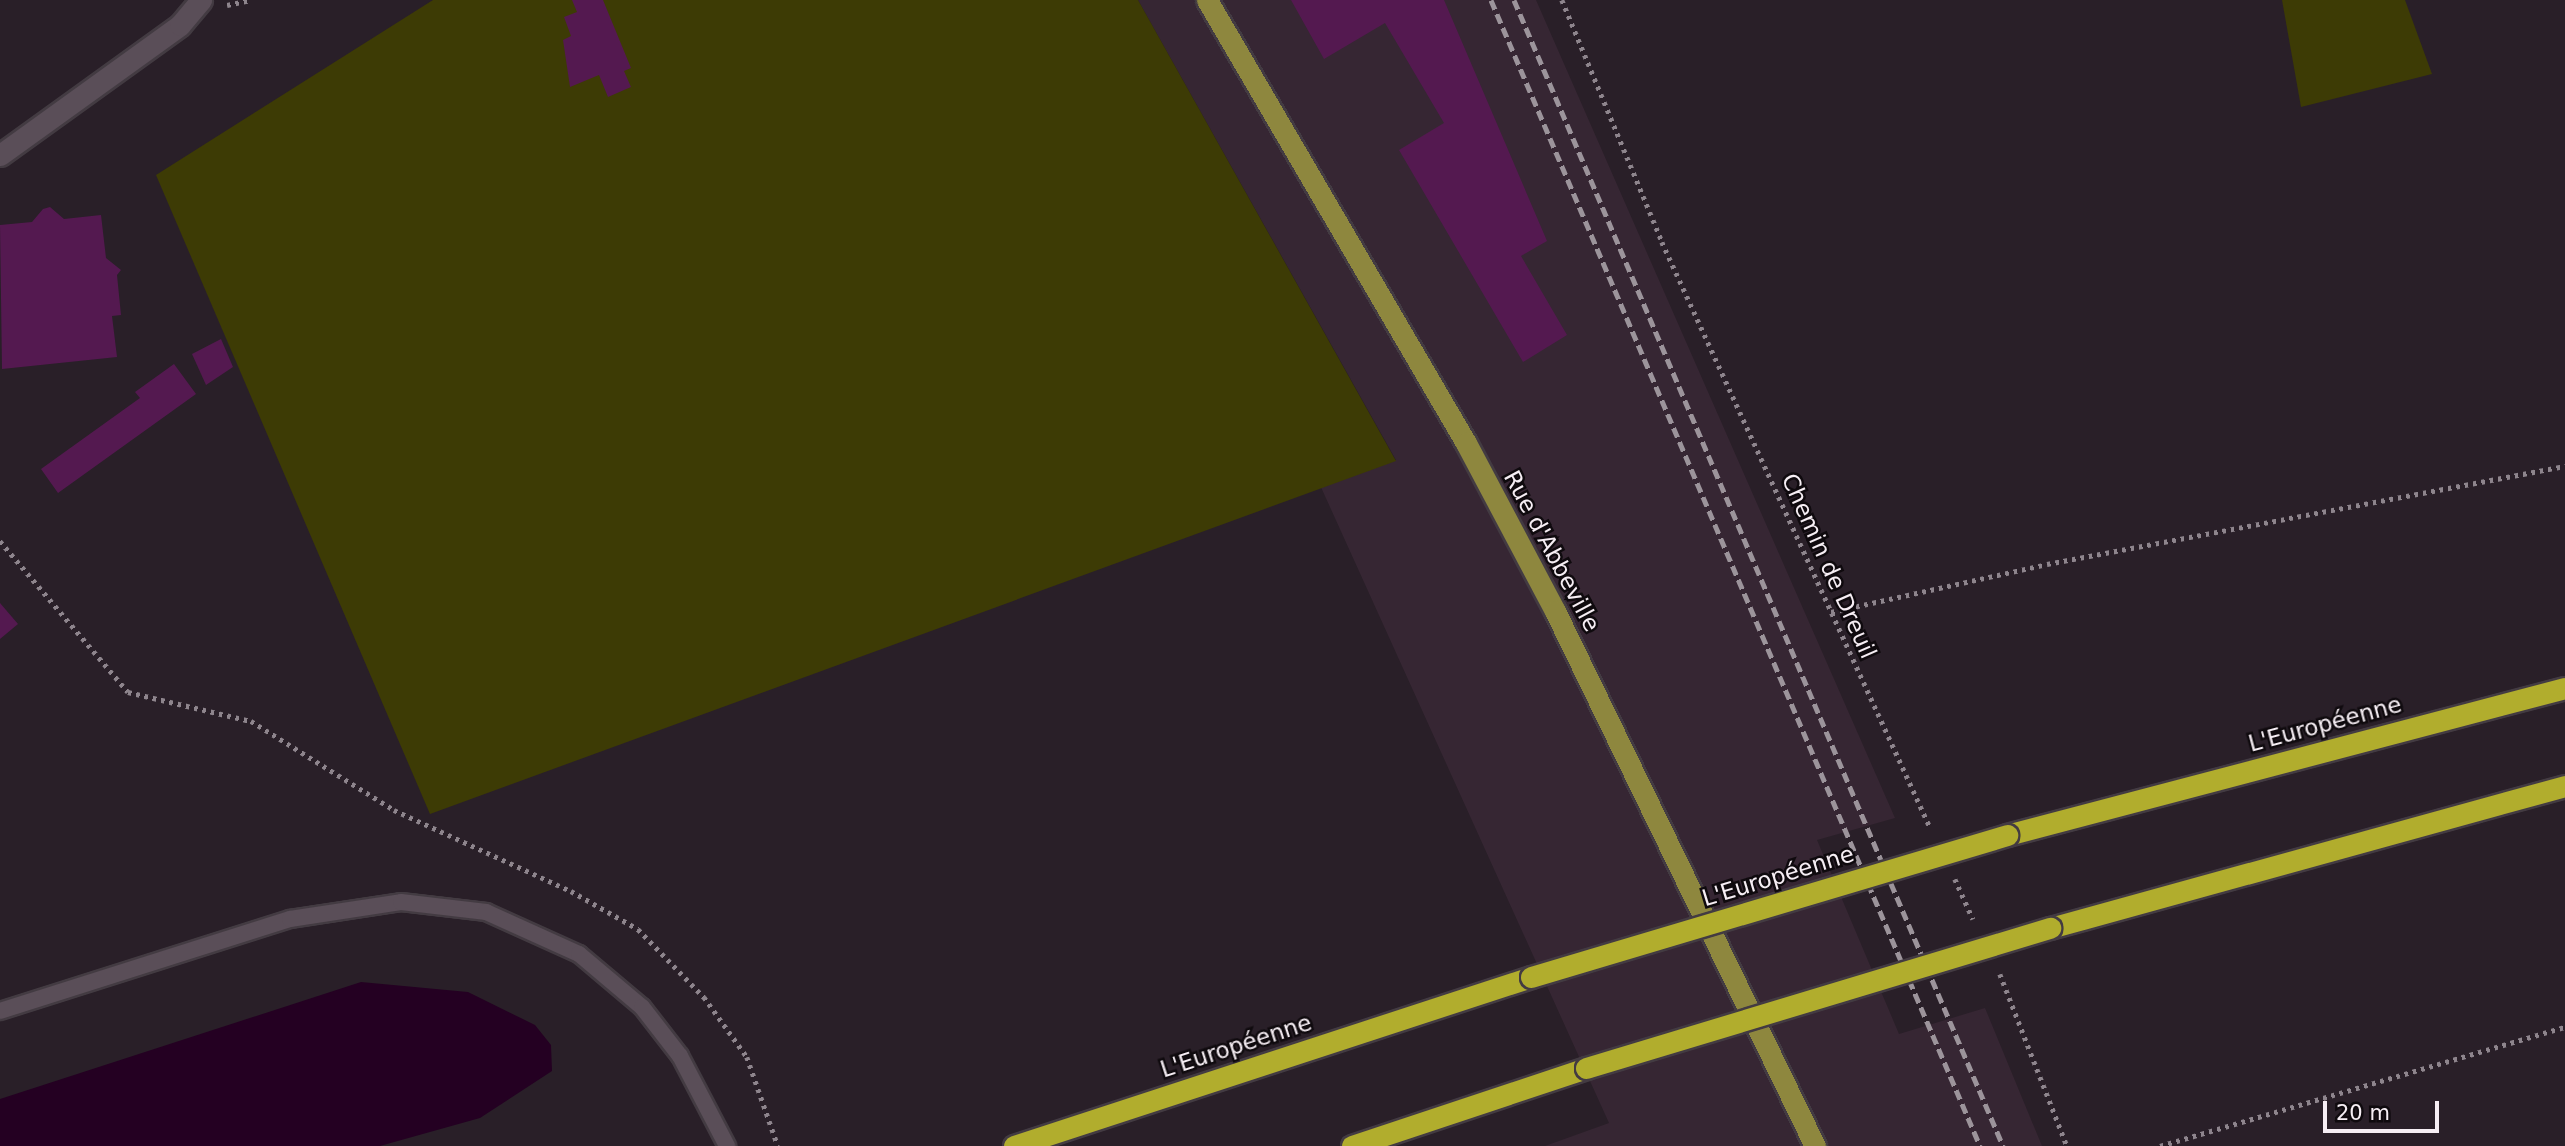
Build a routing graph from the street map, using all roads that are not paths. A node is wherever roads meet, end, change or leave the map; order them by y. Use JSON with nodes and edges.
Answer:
{"nodes":[{"id":1,"x":201,"y":0,"type":"edge"},
{"id":2,"x":1207,"y":0,"type":"edge"},
{"id":3,"x":0,"y":155,"type":"edge"},
{"id":4,"x":2565,"y":688,"type":"edge"},
{"id":5,"x":2565,"y":786,"type":"edge"},
{"id":6,"x":0,"y":1012,"type":"edge"},
{"id":7,"x":727,"y":1146,"type":"edge"},
{"id":8,"x":1014,"y":1146,"type":"edge"},
{"id":9,"x":1352,"y":1146,"type":"edge"},
{"id":10,"x":1815,"y":1146,"type":"edge"}],
"edges":[{"from":1,"to":3,"type":"street"},
{"from":2,"to":10,"type":"main road","name":"Rue d'Abbeville"},
{"from":4,"to":8,"type":"highway","name":"L'Européenne","bridge":true},
{"from":5,"to":9,"type":"highway","bridge":true},
{"from":6,"to":7,"type":"lane"}]}
